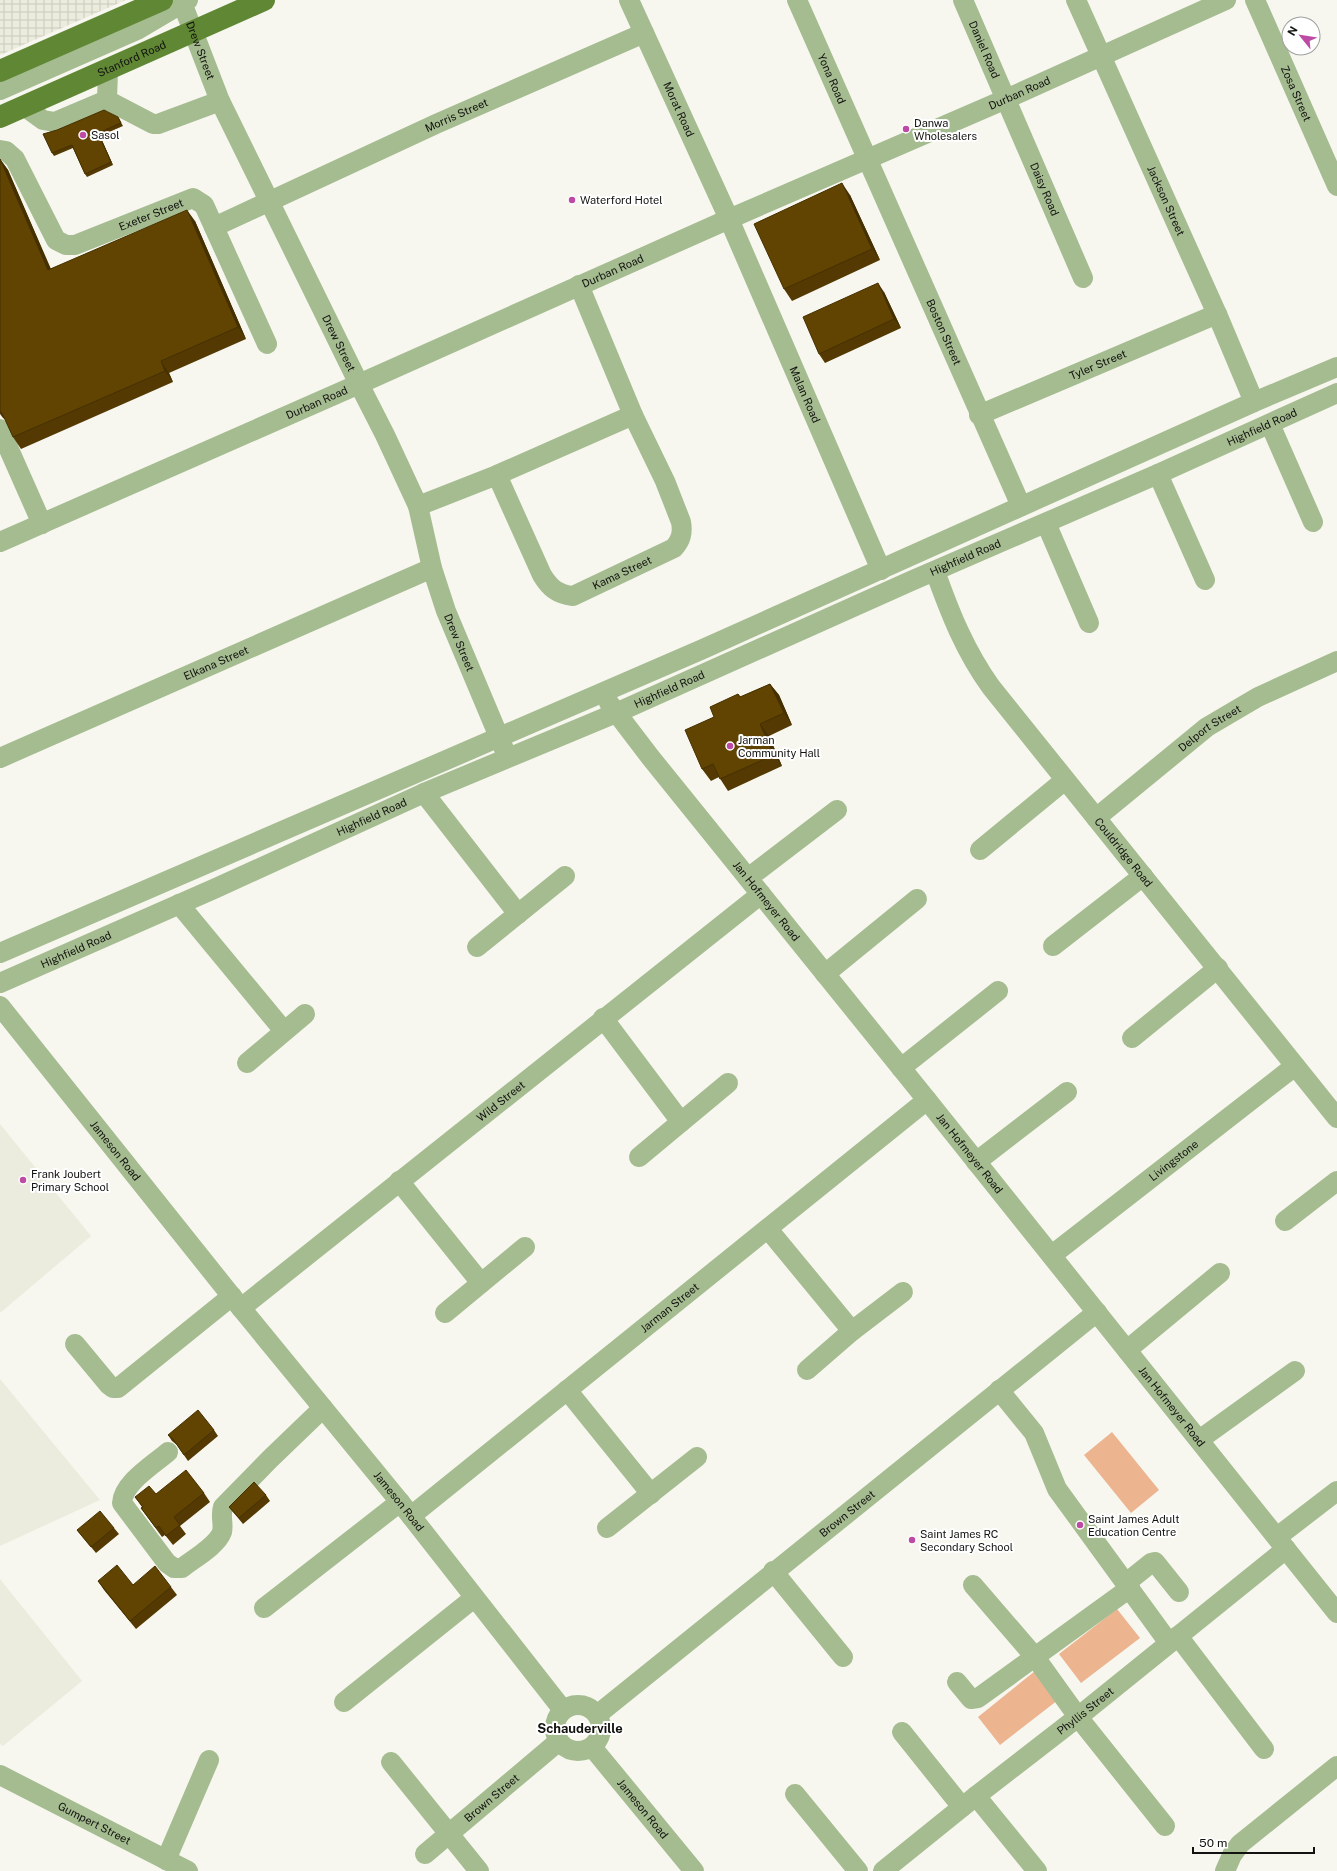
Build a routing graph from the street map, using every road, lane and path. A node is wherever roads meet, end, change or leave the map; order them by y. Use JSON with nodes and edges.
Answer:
{"nodes":[{"id":1,"x":237,"y":0,"type":"edge"},
{"id":2,"x":264,"y":0,"type":"edge"},
{"id":3,"x":630,"y":0,"type":"edge"},
{"id":4,"x":796,"y":0,"type":"edge"},
{"id":5,"x":963,"y":0,"type":"edge"},
{"id":6,"x":1076,"y":0,"type":"edge"},
{"id":7,"x":1255,"y":0,"type":"edge"},
{"id":8,"x":178,"y":1,"type":"edge"},
{"id":9,"x":1217,"y":2,"type":"edge"},
{"id":10,"x":191,"y":27,"type":"junction"},
{"id":11,"x":644,"y":33,"type":"junction"},
{"id":12,"x":1102,"y":57,"type":"junction"},
{"id":13,"x":108,"y":70,"type":"junction"},
{"id":14,"x":0,"y":71,"type":"edge"},
{"id":15,"x":0,"y":90,"type":"edge"},
{"id":16,"x":1006,"y":99,"type":"junction"},
{"id":17,"x":107,"y":100,"type":"junction"},
{"id":18,"x":220,"y":101,"type":"junction"},
{"id":19,"x":25,"y":106,"type":"junction"},
{"id":20,"x":0,"y":107,"type":"edge"},
{"id":21,"x":0,"y":117,"type":"edge"},
{"id":22,"x":0,"y":150,"type":"edge"},
{"id":23,"x":867,"y":158,"type":"junction"},
{"id":24,"x":1337,"y":186,"type":"edge"},
{"id":25,"x":270,"y":201,"type":"junction"},
{"id":26,"x":729,"y":219,"type":"junction"},
{"id":27,"x":214,"y":227,"type":"junction"},
{"id":28,"x":1083,"y":278,"type":"dead end"},
{"id":29,"x":579,"y":285,"type":"junction"},
{"id":30,"x":1217,"y":314,"type":"junction"},
{"id":31,"x":267,"y":344,"type":"dead end"},
{"id":32,"x":1337,"y":367,"type":"edge"},
{"id":33,"x":359,"y":384,"type":"junction"},
{"id":34,"x":1337,"y":394,"type":"edge"},
{"id":35,"x":1254,"y":402,"type":"junction"},
{"id":36,"x":633,"y":415,"type":"junction"},
{"id":37,"x":979,"y":415,"type":"junction"},
{"id":38,"x":1270,"y":424,"type":"junction"},
{"id":39,"x":0,"y":429,"type":"edge"},
{"id":40,"x":1158,"y":474,"type":"junction"},
{"id":41,"x":497,"y":475,"type":"junction"},
{"id":42,"x":418,"y":506,"type":"junction"},
{"id":43,"x":1021,"y":506,"type":"junction"},
{"id":44,"x":1313,"y":522,"type":"dead end"},
{"id":45,"x":1046,"y":523,"type":"junction"},
{"id":46,"x":42,"y":524,"type":"junction"},
{"id":47,"x":0,"y":542,"type":"edge"},
{"id":48,"x":432,"y":568,"type":"junction"},
{"id":49,"x":881,"y":570,"type":"junction"},
{"id":50,"x":935,"y":571,"type":"junction"},
{"id":51,"x":1205,"y":580,"type":"dead end"},
{"id":52,"x":1089,"y":623,"type":"dead end"},
{"id":53,"x":1337,"y":661,"type":"edge"},
{"id":54,"x":602,"y":692,"type":"junction"},
{"id":55,"x":616,"y":713,"type":"junction"},
{"id":56,"x":499,"y":738,"type":"junction"},
{"id":57,"x":0,"y":758,"type":"edge"},
{"id":58,"x":508,"y":759,"type":"junction"},
{"id":59,"x":1065,"y":780,"type":"junction"},
{"id":60,"x":424,"y":793,"type":"junction"},
{"id":61,"x":837,"y":810,"type":"dead end"},
{"id":62,"x":1096,"y":818,"type":"junction"},
{"id":63,"x":980,"y":850,"type":"dead end"},
{"id":64,"x":565,"y":876,"type":"dead end"},
{"id":65,"x":1143,"y":876,"type":"junction"},
{"id":66,"x":748,"y":878,"type":"junction"},
{"id":67,"x":761,"y":894,"type":"junction"},
{"id":68,"x":917,"y":899,"type":"dead end"},
{"id":69,"x":179,"y":904,"type":"junction"},
{"id":70,"x":518,"y":914,"type":"junction"},
{"id":71,"x":1053,"y":946,"type":"dead end"},
{"id":72,"x":477,"y":947,"type":"dead end"},
{"id":73,"x":0,"y":953,"type":"edge"},
{"id":74,"x":1218,"y":968,"type":"junction"},
{"id":75,"x":825,"y":974,"type":"junction"},
{"id":76,"x":0,"y":983,"type":"edge"},
{"id":77,"x":998,"y":991,"type":"dead end"},
{"id":78,"x":0,"y":1006,"type":"edge"},
{"id":79,"x":305,"y":1014,"type":"dead end"},
{"id":80,"x":603,"y":1018,"type":"junction"},
{"id":81,"x":284,"y":1031,"type":"junction"},
{"id":82,"x":1132,"y":1038,"type":"dead end"},
{"id":83,"x":247,"y":1063,"type":"dead end"},
{"id":84,"x":1295,"y":1066,"type":"junction"},
{"id":85,"x":901,"y":1068,"type":"junction"},
{"id":86,"x":728,"y":1084,"type":"dead end"},
{"id":87,"x":1067,"y":1092,"type":"dead end"},
{"id":88,"x":927,"y":1100,"type":"junction"},
{"id":89,"x":1337,"y":1118,"type":"edge"},
{"id":90,"x":681,"y":1122,"type":"junction"},
{"id":91,"x":639,"y":1157,"type":"dead end"},
{"id":92,"x":976,"y":1162,"type":"junction"},
{"id":93,"x":399,"y":1181,"type":"junction"},
{"id":94,"x":1337,"y":1181,"type":"edge"},
{"id":95,"x":1286,"y":1221,"type":"dead end"},
{"id":96,"x":768,"y":1229,"type":"junction"},
{"id":97,"x":525,"y":1247,"type":"dead end"},
{"id":98,"x":1052,"y":1255,"type":"junction"},
{"id":99,"x":1220,"y":1273,"type":"dead end"},
{"id":100,"x":481,"y":1283,"type":"junction"},
{"id":101,"x":903,"y":1292,"type":"dead end"},
{"id":102,"x":236,"y":1302,"type":"junction"},
{"id":103,"x":1097,"y":1312,"type":"junction"},
{"id":104,"x":445,"y":1313,"type":"dead end"},
{"id":105,"x":852,"y":1331,"type":"junction"},
{"id":106,"x":75,"y":1344,"type":"dead end"},
{"id":107,"x":1127,"y":1350,"type":"junction"},
{"id":108,"x":807,"y":1370,"type":"dead end"},
{"id":109,"x":1295,"y":1371,"type":"dead end"},
{"id":110,"x":567,"y":1390,"type":"junction"},
{"id":111,"x":999,"y":1390,"type":"junction"},
{"id":112,"x":323,"y":1408,"type":"junction"},
{"id":113,"x":1199,"y":1440,"type":"junction"},
{"id":114,"x":168,"y":1452,"type":"dead end"},
{"id":115,"x":697,"y":1457,"type":"dead end"},
{"id":116,"x":1337,"y":1491,"type":"edge"},
{"id":117,"x":651,"y":1494,"type":"junction"},
{"id":118,"x":406,"y":1509,"type":"junction"},
{"id":119,"x":607,"y":1528,"type":"dead end"},
{"id":120,"x":1281,"y":1543,"type":"junction"},
{"id":121,"x":774,"y":1571,"type":"junction"},
{"id":122,"x":973,"y":1585,"type":"dead end"},
{"id":123,"x":1128,"y":1585,"type":"junction"},
{"id":124,"x":1179,"y":1592,"type":"dead end"},
{"id":125,"x":474,"y":1598,"type":"junction"},
{"id":126,"x":264,"y":1608,"type":"dead end"},
{"id":127,"x":1337,"y":1613,"type":"edge"},
{"id":128,"x":1174,"y":1639,"type":"junction"},
{"id":129,"x":843,"y":1657,"type":"dead end"},
{"id":130,"x":1035,"y":1657,"type":"junction"},
{"id":131,"x":957,"y":1682,"type":"dead end"},
{"id":132,"x":344,"y":1702,"type":"dead end"},
{"id":133,"x":563,"y":1710,"type":"junction"},
{"id":134,"x":597,"y":1715,"type":"junction"},
{"id":135,"x":1078,"y":1717,"type":"junction"},
{"id":136,"x":902,"y":1732,"type":"dead end"},
{"id":137,"x":559,"y":1741,"type":"junction"},
{"id":138,"x":592,"y":1747,"type":"junction"},
{"id":139,"x":1264,"y":1749,"type":"dead end"},
{"id":140,"x":209,"y":1760,"type":"dead end"},
{"id":141,"x":391,"y":1762,"type":"dead end"},
{"id":142,"x":1337,"y":1766,"type":"edge"},
{"id":143,"x":0,"y":1775,"type":"edge"},
{"id":144,"x":795,"y":1794,"type":"dead end"},
{"id":145,"x":969,"y":1802,"type":"junction"},
{"id":146,"x":1165,"y":1826,"type":"dead end"},
{"id":147,"x":449,"y":1834,"type":"junction"},
{"id":148,"x":425,"y":1854,"type":"dead end"},
{"id":149,"x":166,"y":1860,"type":"junction"},
{"id":150,"x":188,"y":1871,"type":"edge"},
{"id":151,"x":479,"y":1871,"type":"edge"},
{"id":152,"x":694,"y":1871,"type":"edge"},
{"id":153,"x":858,"y":1871,"type":"edge"},
{"id":154,"x":883,"y":1871,"type":"edge"},
{"id":155,"x":1037,"y":1871,"type":"edge"},
{"id":156,"x":1226,"y":1871,"type":"edge"}],
"edges":[{"from":1,"to":10,"type":"street"},
{"from":2,"to":10,"type":"main road","name":"Stanford Road"},
{"from":3,"to":11,"type":"street","name":"Morat Road"},
{"from":4,"to":23,"type":"street","name":"Yona Road"},
{"from":5,"to":16,"type":"street","name":"Daniel Road"},
{"from":6,"to":12,"type":"street","name":"Jackson Street"},
{"from":7,"to":24,"type":"street","name":"Zosa Street"},
{"from":8,"to":10,"type":"street","name":"Drew Street"},
{"from":8,"to":14,"type":"main road"},
{"from":8,"to":15,"type":"street"},
{"from":9,"to":12,"type":"street","name":"Durban Road"},
{"from":10,"to":13,"type":"main road","name":"Stanford Road"},
{"from":10,"to":18,"type":"street","name":"Drew Street"},
{"from":10,"to":20,"type":"street"},
{"from":11,"to":25,"type":"street","name":"Morris Street"},
{"from":11,"to":26,"type":"street","name":"Morat Road"},
{"from":12,"to":16,"type":"street","name":"Durban Road"},
{"from":12,"to":30,"type":"street","name":"Jackson Street"},
{"from":13,"to":17,"type":"street"},
{"from":13,"to":19,"type":"main road","name":"Stanford Road"},
{"from":16,"to":23,"type":"street","name":"Durban Road"},
{"from":16,"to":28,"type":"street","name":"Daisy Road"},
{"from":17,"to":18,"type":"street"},
{"from":17,"to":19,"type":"street"},
{"from":18,"to":25,"type":"street","name":"Drew Street"},
{"from":19,"to":21,"type":"main road","name":"Stanford Road"},
{"from":22,"to":27,"type":"street","name":"Exeter Street"},
{"from":23,"to":26,"type":"street","name":"Durban Road"},
{"from":23,"to":37,"type":"street","name":"Boston Street"},
{"from":25,"to":27,"type":"street","name":"Morris Street"},
{"from":25,"to":33,"type":"street","name":"Drew Street"},
{"from":26,"to":29,"type":"street","name":"Durban Road"},
{"from":26,"to":49,"type":"street","name":"Malan Road"},
{"from":27,"to":31,"type":"street","name":"Exeter Street"},
{"from":29,"to":33,"type":"street","name":"Durban Road"},
{"from":29,"to":36,"type":"street","name":"Kama Street"},
{"from":30,"to":35,"type":"street","name":"Jackson Street"},
{"from":30,"to":37,"type":"street","name":"Tyler Street"},
{"from":32,"to":35,"type":"street","name":"Highfield Road"},
{"from":33,"to":42,"type":"street","name":"Drew Street"},
{"from":33,"to":46,"type":"street","name":"Durban Road"},
{"from":34,"to":38,"type":"street","name":"Highfield Road"},
{"from":35,"to":43,"type":"street","name":"Highfield Road"},
{"from":36,"to":41,"type":"street"},
{"from":36,"to":41,"type":"street","name":"Kama Street"},
{"from":37,"to":43,"type":"street","name":"Boston Street"},
{"from":38,"to":40,"type":"street","name":"Highfield Road"},
{"from":38,"to":44,"type":"street"},
{"from":39,"to":46,"type":"street"},
{"from":40,"to":45,"type":"street","name":"Highfield Road"},
{"from":40,"to":51,"type":"street"},
{"from":41,"to":42,"type":"street"},
{"from":42,"to":48,"type":"street","name":"Drew Street"},
{"from":43,"to":49,"type":"street","name":"Highfield Road"},
{"from":45,"to":50,"type":"street","name":"Highfield Road"},
{"from":45,"to":52,"type":"street"},
{"from":46,"to":47,"type":"street","name":"Durban Road"},
{"from":48,"to":56,"type":"street","name":"Drew Street"},
{"from":48,"to":57,"type":"street","name":"Elkana Street"},
{"from":49,"to":54,"type":"street","name":"Highfield Road"},
{"from":50,"to":55,"type":"street","name":"Highfield Road"},
{"from":50,"to":59,"type":"street","name":"Couldridge Road"},
{"from":53,"to":62,"type":"street","name":"Delport Street"},
{"from":54,"to":55,"type":"street","name":"Jan Hofmeyer Road"},
{"from":54,"to":56,"type":"street","name":"Highfield Road"},
{"from":55,"to":58,"type":"street","name":"Highfield Road"},
{"from":55,"to":66,"type":"street","name":"Jan Hofmeyer Road"},
{"from":56,"to":58,"type":"street","name":"Drew Street"},
{"from":56,"to":73,"type":"street","name":"Highfield Road"},
{"from":58,"to":60,"type":"street","name":"Highfield Road"},
{"from":59,"to":62,"type":"street","name":"Couldridge Road"},
{"from":59,"to":63,"type":"street"},
{"from":60,"to":69,"type":"street","name":"Highfield Road"},
{"from":60,"to":70,"type":"street"},
{"from":61,"to":66,"type":"street"},
{"from":62,"to":65,"type":"street","name":"Couldridge Road"},
{"from":64,"to":70,"type":"street"},
{"from":65,"to":71,"type":"street"},
{"from":65,"to":74,"type":"street","name":"Couldridge Road"},
{"from":66,"to":67,"type":"street","name":"Jan Hofmeyer Road"},
{"from":67,"to":75,"type":"street","name":"Jan Hofmeyer Road"},
{"from":67,"to":80,"type":"street","name":"Wild Street"},
{"from":68,"to":75,"type":"street"},
{"from":69,"to":76,"type":"street","name":"Highfield Road"},
{"from":69,"to":81,"type":"street"},
{"from":70,"to":72,"type":"street"},
{"from":74,"to":82,"type":"street"},
{"from":74,"to":84,"type":"street","name":"Couldridge Road"},
{"from":75,"to":85,"type":"street","name":"Jan Hofmeyer Road"},
{"from":77,"to":85,"type":"street"},
{"from":78,"to":102,"type":"street","name":"Jameson Road"},
{"from":79,"to":81,"type":"street"},
{"from":80,"to":90,"type":"street"},
{"from":80,"to":93,"type":"street","name":"Wild Street"},
{"from":81,"to":83,"type":"street"},
{"from":84,"to":89,"type":"street","name":"Couldridge Road"},
{"from":84,"to":98,"type":"street","name":"Livingstone"},
{"from":85,"to":88,"type":"street","name":"Jan Hofmeyer Road"},
{"from":86,"to":90,"type":"street"},
{"from":87,"to":92,"type":"street"},
{"from":88,"to":92,"type":"street","name":"Jan Hofmeyer Road"},
{"from":88,"to":96,"type":"street","name":"Jarman Street"},
{"from":90,"to":91,"type":"street"},
{"from":92,"to":98,"type":"street","name":"Jan Hofmeyer Road"},
{"from":93,"to":100,"type":"street"},
{"from":93,"to":102,"type":"street","name":"Wild Street"},
{"from":94,"to":95,"type":"street"},
{"from":96,"to":105,"type":"street"},
{"from":96,"to":110,"type":"street","name":"Jarman Street"},
{"from":97,"to":100,"type":"street"},
{"from":98,"to":103,"type":"street","name":"Jan Hofmeyer Road"},
{"from":99,"to":107,"type":"street"},
{"from":100,"to":104,"type":"street"},
{"from":101,"to":105,"type":"street"},
{"from":102,"to":106,"type":"street"},
{"from":102,"to":112,"type":"street","name":"Jameson Road"},
{"from":103,"to":107,"type":"street","name":"Jan Hofmeyer Road"},
{"from":103,"to":111,"type":"street","name":"Brown Street"},
{"from":105,"to":108,"type":"street"},
{"from":107,"to":113,"type":"street","name":"Jan Hofmeyer Road"},
{"from":109,"to":113,"type":"street"},
{"from":110,"to":117,"type":"street"},
{"from":110,"to":118,"type":"street","name":"Jarman Street"},
{"from":111,"to":121,"type":"street","name":"Brown Street"},
{"from":111,"to":123,"type":"street"},
{"from":112,"to":114,"type":"street"},
{"from":112,"to":118,"type":"street","name":"Jameson Road"},
{"from":113,"to":120,"type":"street","name":"Jan Hofmeyer Road"},
{"from":115,"to":117,"type":"street"},
{"from":116,"to":120,"type":"street","name":"Phyllis Street"},
{"from":117,"to":119,"type":"street"},
{"from":118,"to":125,"type":"street","name":"Jameson Road"},
{"from":118,"to":126,"type":"street","name":"Jarman Street"},
{"from":120,"to":127,"type":"street","name":"Jan Hofmeyer Road"},
{"from":120,"to":128,"type":"street","name":"Phyllis Street"},
{"from":121,"to":129,"type":"street"},
{"from":121,"to":134,"type":"street","name":"Brown Street"},
{"from":122,"to":130,"type":"street"},
{"from":123,"to":124,"type":"street"},
{"from":123,"to":128,"type":"street"},
{"from":123,"to":130,"type":"street"},
{"from":125,"to":132,"type":"street"},
{"from":125,"to":133,"type":"street","name":"Jameson Road"},
{"from":128,"to":135,"type":"street","name":"Phyllis Street"},
{"from":128,"to":139,"type":"street"},
{"from":130,"to":131,"type":"street"},
{"from":130,"to":135,"type":"street"},
{"from":133,"to":134,"type":"street"},
{"from":133,"to":137,"type":"street"},
{"from":134,"to":138,"type":"street"},
{"from":135,"to":145,"type":"street","name":"Phyllis Street"},
{"from":135,"to":146,"type":"street"},
{"from":136,"to":145,"type":"street"},
{"from":137,"to":138,"type":"street"},
{"from":137,"to":147,"type":"street","name":"Brown Street"},
{"from":138,"to":152,"type":"street","name":"Jameson Road"},
{"from":140,"to":149,"type":"street"},
{"from":141,"to":147,"type":"street"},
{"from":142,"to":156,"type":"street"},
{"from":143,"to":149,"type":"street","name":"Gumpert Street"},
{"from":144,"to":153,"type":"street"},
{"from":145,"to":154,"type":"street","name":"Phyllis Street"},
{"from":145,"to":155,"type":"street"},
{"from":147,"to":148,"type":"street","name":"Brown Street"},
{"from":147,"to":151,"type":"street"},
{"from":149,"to":150,"type":"street","name":"Gumpert Street"}]}
